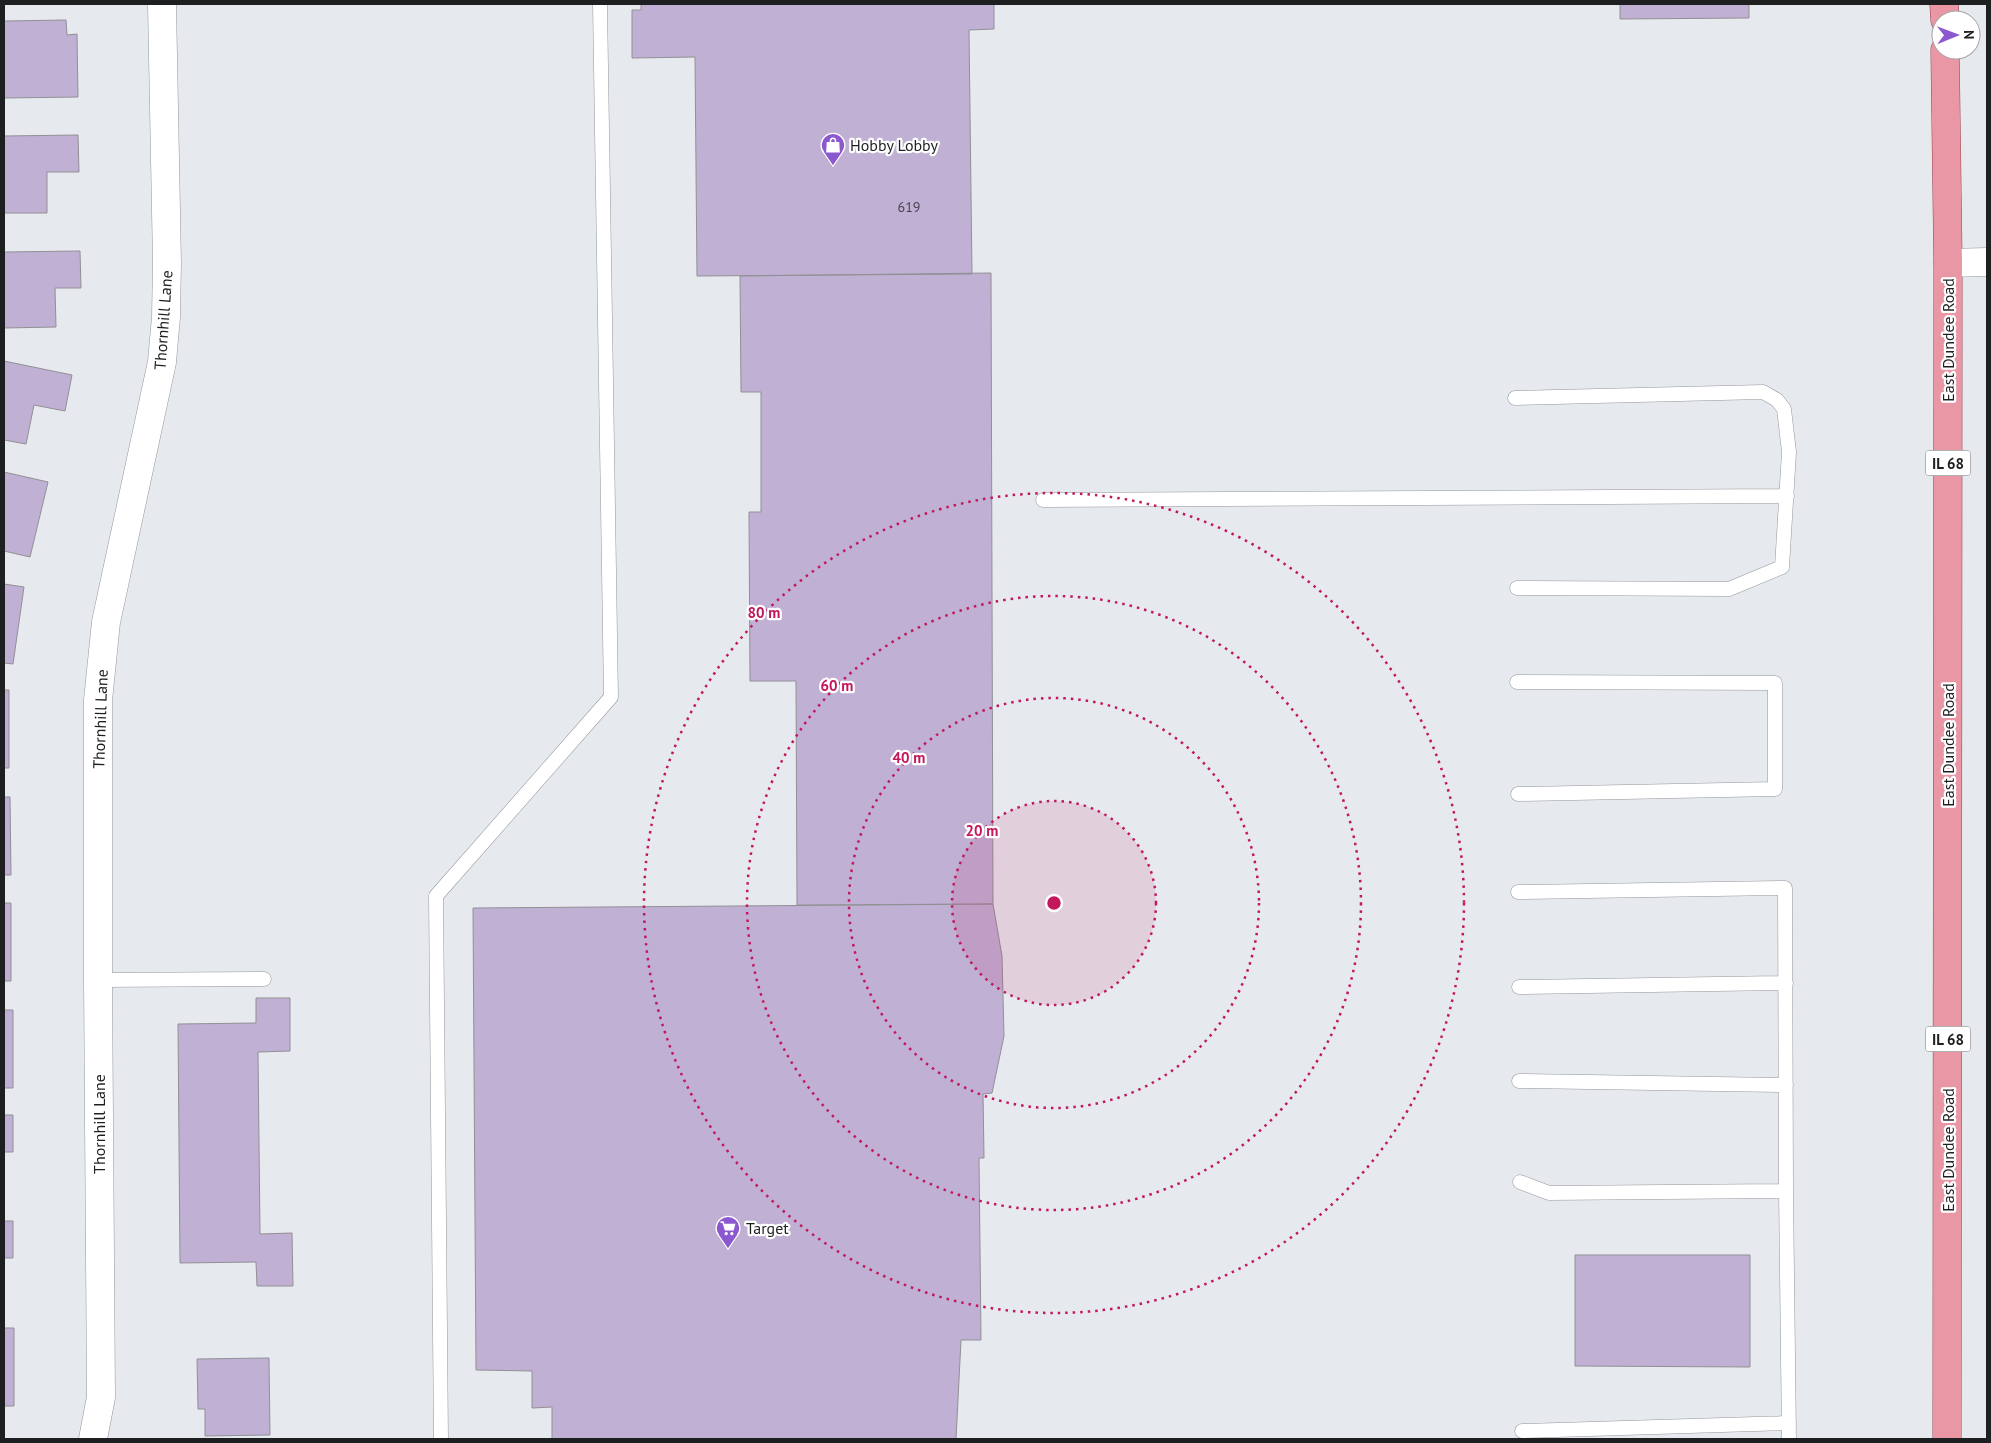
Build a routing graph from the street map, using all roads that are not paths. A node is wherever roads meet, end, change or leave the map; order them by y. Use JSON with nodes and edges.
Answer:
{"nodes":[{"id":1,"x":162,"y":4,"type":"edge"},
{"id":2,"x":600,"y":4,"type":"edge"},
{"id":3,"x":1945,"y":60,"type":"edge"},
{"id":4,"x":1987,"y":262,"type":"edge"},
{"id":5,"x":1948,"y":263,"type":"junction"},
{"id":6,"x":1516,"y":398,"type":"dead end"},
{"id":7,"x":1787,"y":496,"type":"junction"},
{"id":8,"x":1043,"y":500,"type":"dead end"},
{"id":9,"x":1516,"y":588,"type":"dead end"},
{"id":10,"x":1517,"y":682,"type":"dead end"},
{"id":11,"x":1518,"y":794,"type":"dead end"},
{"id":12,"x":1518,"y":892,"type":"dead end"},
{"id":13,"x":264,"y":979,"type":"dead end"},
{"id":14,"x":98,"y":980,"type":"junction"},
{"id":15,"x":1786,"y":983,"type":"junction"},
{"id":16,"x":1519,"y":987,"type":"dead end"},
{"id":17,"x":1519,"y":1081,"type":"dead end"},
{"id":18,"x":1786,"y":1085,"type":"junction"},
{"id":19,"x":1520,"y":1182,"type":"dead end"},
{"id":20,"x":1786,"y":1191,"type":"junction"},
{"id":21,"x":1789,"y":1423,"type":"junction"},
{"id":22,"x":1522,"y":1431,"type":"dead end"},
{"id":23,"x":93,"y":1439,"type":"edge"},
{"id":24,"x":441,"y":1439,"type":"edge"},
{"id":25,"x":1789,"y":1439,"type":"edge"},
{"id":26,"x":1947,"y":1439,"type":"edge"}],
"edges":[{"from":1,"to":14,"type":"street","name":"Thornhill Lane"},
{"from":2,"to":24,"type":"lane"},
{"from":3,"to":5,"type":"main road","name":"East Dundee Road","number":"IL 68"},
{"from":4,"to":5,"type":"street"},
{"from":5,"to":26,"type":"main road","name":"East Dundee Road","number":"IL 68"},
{"from":6,"to":7,"type":"lane"},
{"from":7,"to":8,"type":"lane"},
{"from":7,"to":9,"type":"lane"},
{"from":10,"to":11,"type":"lane"},
{"from":12,"to":15,"type":"lane"},
{"from":13,"to":14,"type":"lane"},
{"from":14,"to":23,"type":"street","name":"Thornhill Lane"},
{"from":15,"to":16,"type":"lane"},
{"from":15,"to":18,"type":"lane"},
{"from":17,"to":18,"type":"lane"},
{"from":18,"to":20,"type":"lane"},
{"from":19,"to":20,"type":"lane"},
{"from":20,"to":21,"type":"lane"},
{"from":21,"to":22,"type":"lane"},
{"from":21,"to":25,"type":"lane"}]}
